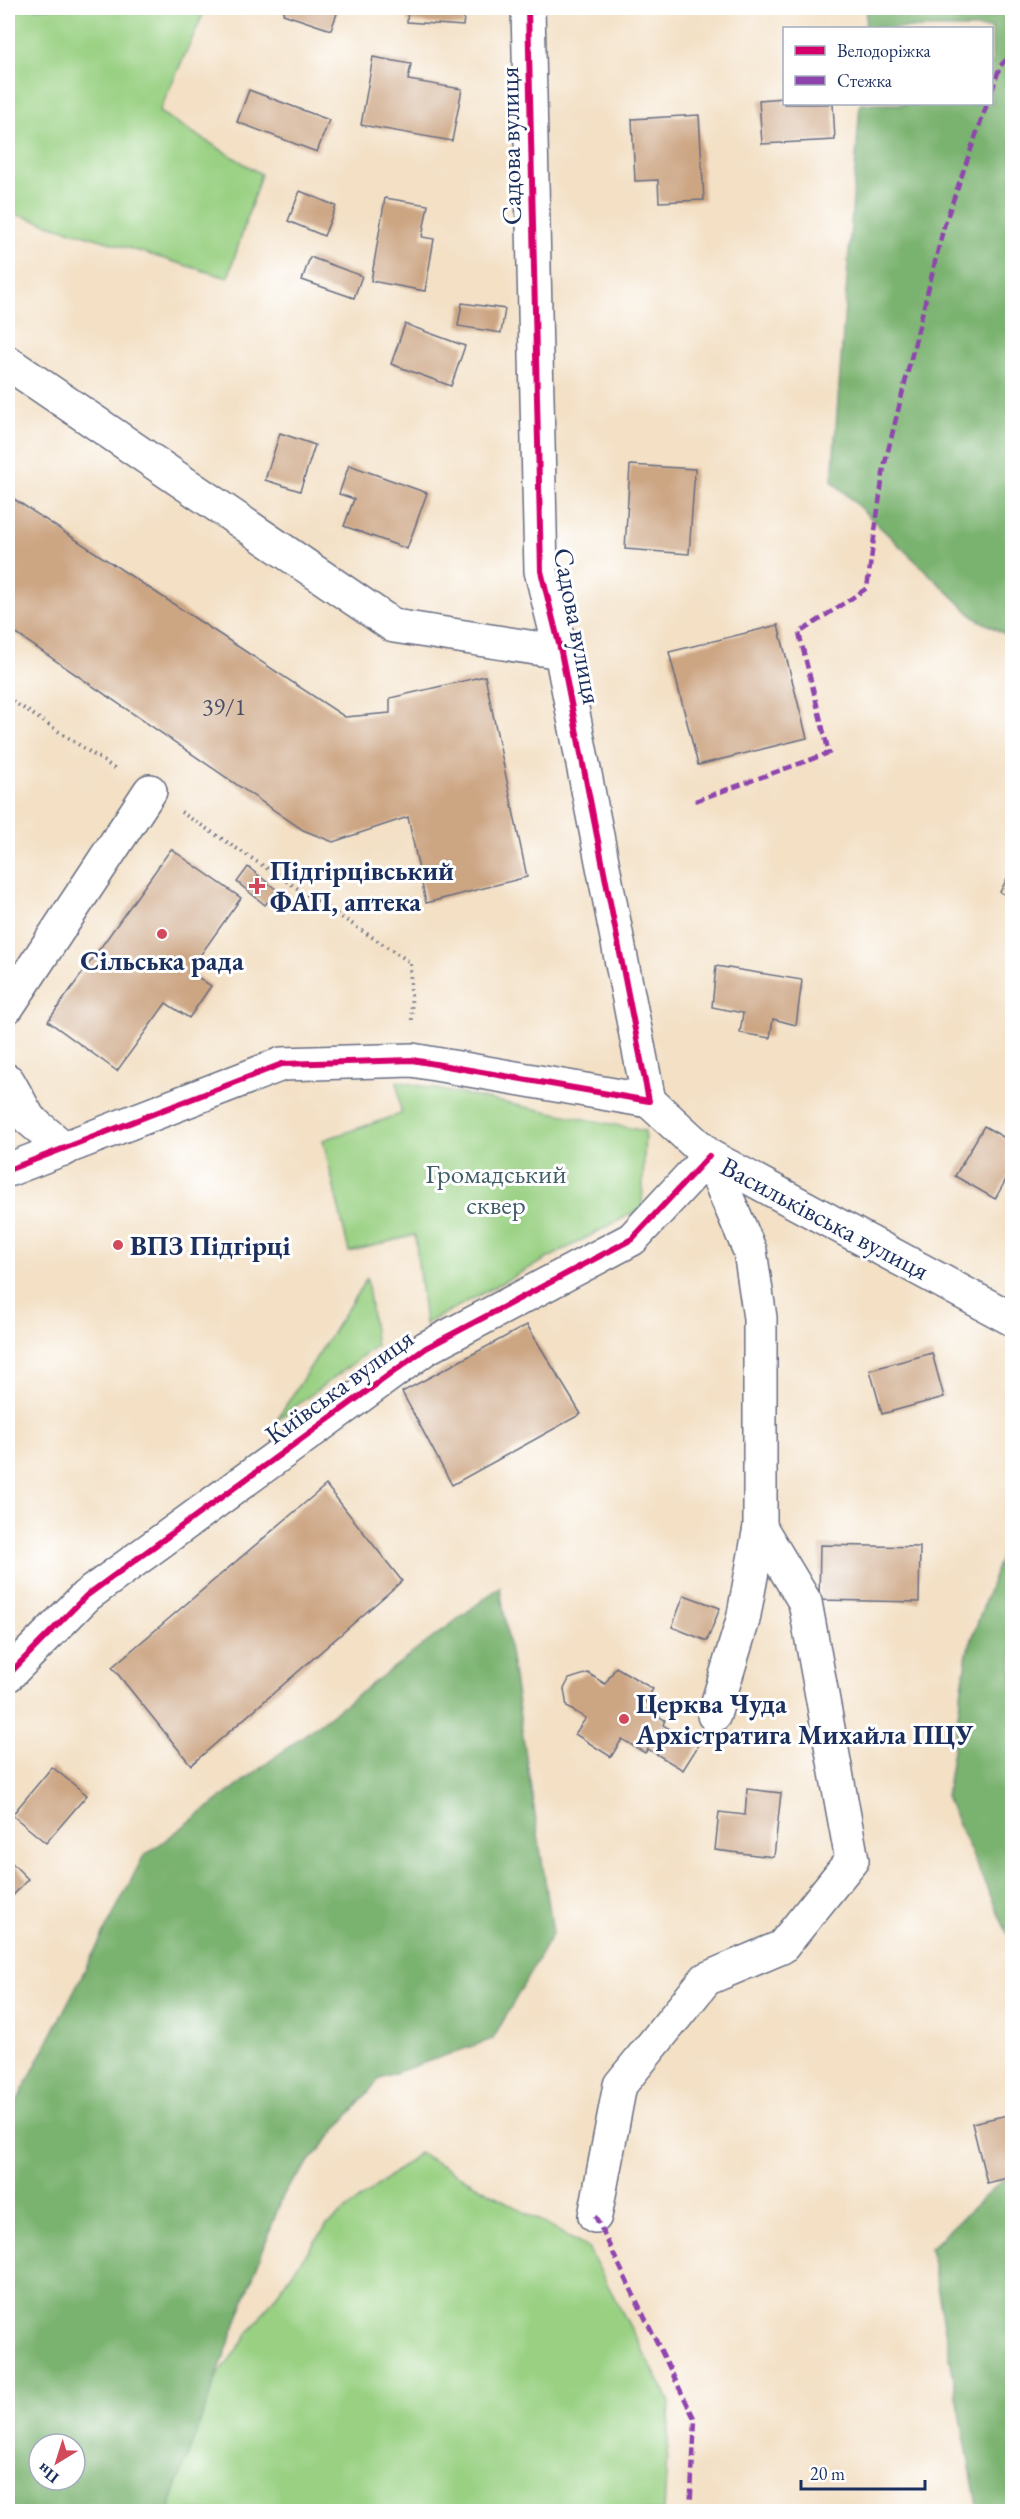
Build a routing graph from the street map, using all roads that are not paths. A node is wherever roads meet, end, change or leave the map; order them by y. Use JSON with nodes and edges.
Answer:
{"nodes":[{"id":1,"x":528,"y":8,"type":"edge"},
{"id":2,"x":8,"y":363,"type":"edge"},
{"id":3,"x":561,"y":652,"type":"junction"},
{"id":4,"x":150,"y":791,"type":"road end"},
{"id":5,"x":8,"y":1006,"type":"edge"},
{"id":6,"x":8,"y":1081,"type":"edge"},
{"id":7,"x":649,"y":1101,"type":"junction"},
{"id":8,"x":65,"y":1149,"type":"junction"},
{"id":9,"x":709,"y":1156,"type":"junction"},
{"id":10,"x":8,"y":1170,"type":"edge"},
{"id":11,"x":1012,"y":1319,"type":"edge"},
{"id":12,"x":760,"y":1527,"type":"junction"},
{"id":13,"x":8,"y":1675,"type":"edge"},
{"id":14,"x":714,"y":1715,"type":"dead end"},
{"id":15,"x":595,"y":2216,"type":"dead end"}],
"edges":[{"from":1,"to":3,"type":"street","name":"Садова вулиця"},
{"from":2,"to":3,"type":"street"},
{"from":3,"to":7,"type":"street","name":"Садова вулиця"},
{"from":4,"to":5,"type":"street"},
{"from":6,"to":8,"type":"street"},
{"from":7,"to":8,"type":"street"},
{"from":7,"to":9,"type":"street","name":"Васильківська вулиця"},
{"from":8,"to":10,"type":"street"},
{"from":9,"to":11,"type":"street","name":"Васильківська вулиця"},
{"from":9,"to":12,"type":"street"},
{"from":9,"to":13,"type":"street","name":"Київська вулиця"},
{"from":12,"to":14,"type":"street"},
{"from":12,"to":15,"type":"street"}]}
